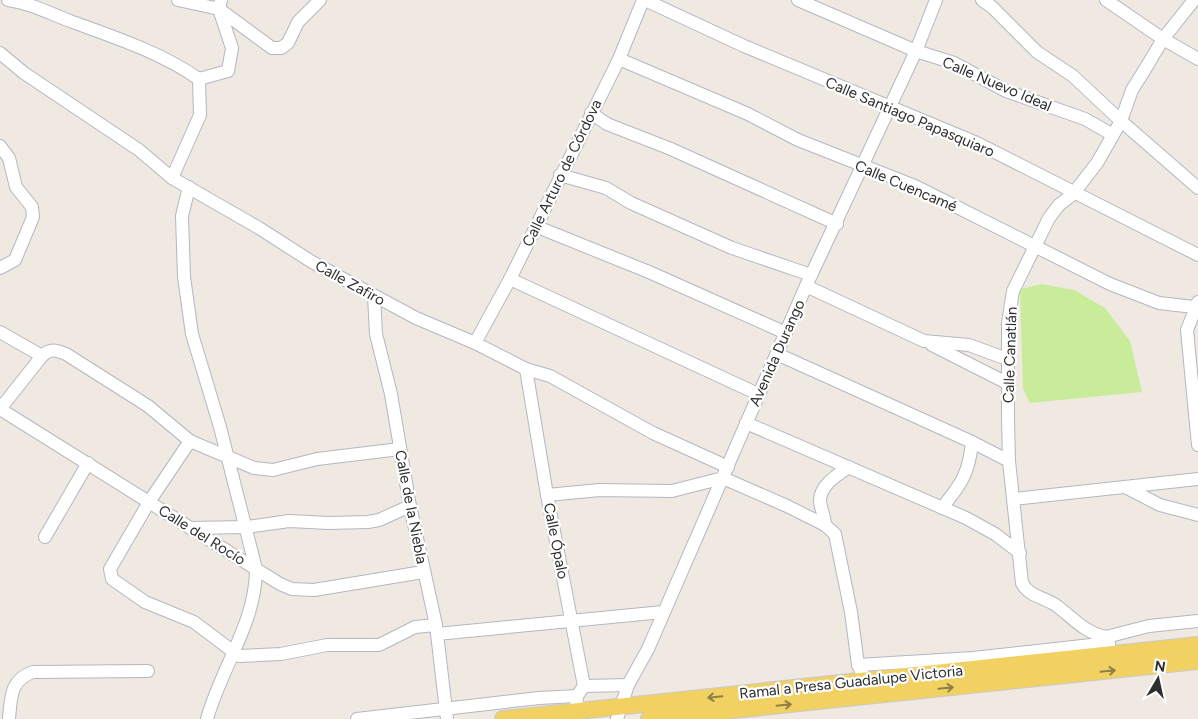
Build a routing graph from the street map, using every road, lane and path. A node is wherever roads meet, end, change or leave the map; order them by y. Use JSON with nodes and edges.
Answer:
{"nodes":[{"id":1,"x":8,"y":0,"type":"edge"},
{"id":2,"x":178,"y":0,"type":"edge"},
{"id":3,"x":320,"y":0,"type":"edge"},
{"id":4,"x":644,"y":0,"type":"edge"},
{"id":5,"x":798,"y":0,"type":"edge"},
{"id":6,"x":936,"y":0,"type":"edge"},
{"id":7,"x":982,"y":0,"type":"edge"},
{"id":8,"x":1106,"y":0,"type":"edge"},
{"id":9,"x":1194,"y":0,"type":"edge"},
{"id":10,"x":220,"y":5,"type":"edge"},
{"id":11,"x":1163,"y":39,"type":"junction"},
{"id":12,"x":916,"y":51,"type":"junction"},
{"id":13,"x":0,"y":53,"type":"edge"},
{"id":14,"x":619,"y":59,"type":"junction"},
{"id":15,"x":1198,"y":59,"type":"edge"},
{"id":16,"x":199,"y":80,"type":"junction"},
{"id":17,"x":889,"y":107,"type":"junction"},
{"id":18,"x":591,"y":113,"type":"junction"},
{"id":19,"x":1121,"y":121,"type":"junction"},
{"id":20,"x":1113,"y":134,"type":"junction"},
{"id":21,"x":0,"y":146,"type":"edge"},
{"id":22,"x":861,"y":167,"type":"junction"},
{"id":23,"x":560,"y":175,"type":"junction"},
{"id":24,"x":172,"y":178,"type":"junction"},
{"id":25,"x":189,"y":187,"type":"junction"},
{"id":26,"x":1198,"y":188,"type":"edge"},
{"id":27,"x":1073,"y":194,"type":"junction"},
{"id":28,"x":837,"y":224,"type":"junction"},
{"id":29,"x":535,"y":226,"type":"junction"},
{"id":30,"x":1034,"y":247,"type":"junction"},
{"id":31,"x":1198,"y":255,"type":"edge"},
{"id":32,"x":0,"y":268,"type":"edge"},
{"id":33,"x":510,"y":280,"type":"junction"},
{"id":34,"x":809,"y":280,"type":"junction"},
{"id":35,"x":374,"y":296,"type":"junction"},
{"id":36,"x":1196,"y":304,"type":"edge"},
{"id":37,"x":1192,"y":330,"type":"edge"},
{"id":38,"x":0,"y":332,"type":"edge"},
{"id":39,"x":786,"y":333,"type":"junction"},
{"id":40,"x":924,"y":341,"type":"junction"},
{"id":41,"x":475,"y":343,"type":"junction"},
{"id":42,"x":777,"y":354,"type":"junction"},
{"id":43,"x":42,"y":356,"type":"junction"},
{"id":44,"x":1008,"y":359,"type":"junction"},
{"id":45,"x":526,"y":368,"type":"junction"},
{"id":46,"x":1008,"y":383,"type":"junction"},
{"id":47,"x":758,"y":394,"type":"junction"},
{"id":48,"x":1196,"y":405,"type":"edge"},
{"id":49,"x":0,"y":409,"type":"edge"},
{"id":50,"x":746,"y":423,"type":"junction"},
{"id":51,"x":190,"y":441,"type":"junction"},
{"id":52,"x":972,"y":442,"type":"junction"},
{"id":53,"x":1198,"y":445,"type":"edge"},
{"id":54,"x":400,"y":449,"type":"junction"},
{"id":55,"x":229,"y":458,"type":"junction"},
{"id":56,"x":1009,"y":461,"type":"junction"},
{"id":57,"x":88,"y":464,"type":"junction"},
{"id":58,"x":849,"y":467,"type":"junction"},
{"id":59,"x":725,"y":473,"type":"junction"},
{"id":60,"x":1198,"y":479,"type":"edge"},
{"id":61,"x":1125,"y":487,"type":"junction"},
{"id":62,"x":547,"y":495,"type":"junction"},
{"id":63,"x":1013,"y":499,"type":"junction"},
{"id":64,"x":149,"y":502,"type":"junction"},
{"id":65,"x":410,"y":506,"type":"junction"},
{"id":66,"x":942,"y":508,"type":"junction"},
{"id":67,"x":1198,"y":515,"type":"edge"},
{"id":68,"x":825,"y":525,"type":"junction"},
{"id":69,"x":247,"y":527,"type":"junction"},
{"id":70,"x":190,"y":528,"type":"junction"},
{"id":71,"x":45,"y":537,"type":"dead end"},
{"id":72,"x":1020,"y":552,"type":"junction"},
{"id":73,"x":256,"y":569,"type":"junction"},
{"id":74,"x":423,"y":572,"type":"junction"},
{"id":75,"x":663,"y":612,"type":"junction"},
{"id":76,"x":572,"y":621,"type":"junction"},
{"id":77,"x":1198,"y":621,"type":"edge"},
{"id":78,"x":436,"y":630,"type":"junction"},
{"id":79,"x":1109,"y":645,"type":"junction"},
{"id":80,"x":1198,"y":645,"type":"edge"},
{"id":81,"x":233,"y":653,"type":"junction"},
{"id":82,"x":1198,"y":661,"type":"edge"},
{"id":83,"x":858,"y":666,"type":"junction"},
{"id":84,"x":148,"y":670,"type":"dead end"},
{"id":85,"x":628,"y":685,"type":"junction"},
{"id":86,"x":870,"y":688,"type":"junction"},
{"id":87,"x":579,"y":697,"type":"junction"},
{"id":88,"x":618,"y":713,"type":"edge"},
{"id":89,"x":447,"y":714,"type":"edge"},
{"id":90,"x":672,"y":718,"type":"edge"},
{"id":91,"x":9,"y":719,"type":"edge"},
{"id":92,"x":207,"y":719,"type":"edge"},
{"id":93,"x":357,"y":719,"type":"edge"},
{"id":94,"x":503,"y":719,"type":"edge"},
{"id":95,"x":649,"y":719,"type":"edge"}],
"edges":[{"from":1,"to":16,"type":"street"},
{"from":2,"to":10,"type":"street"},
{"from":3,"to":10,"type":"street"},
{"from":4,"to":14,"type":"street","name":"Calle Arturo de Córdova"},
{"from":4,"to":17,"type":"street","name":"Calle Santiago Papasquiaro"},
{"from":5,"to":12,"type":"street","name":"Calle Nuevo Ideal"},
{"from":6,"to":12,"type":"street","name":"Avenida Durango"},
{"from":7,"to":19,"type":"street"},
{"from":8,"to":11,"type":"street"},
{"from":9,"to":11,"type":"street","name":"Calle Canatlán"},
{"from":10,"to":16,"type":"street"},
{"from":11,"to":15,"type":"street"},
{"from":11,"to":19,"type":"street","name":"Calle Canatlán"},
{"from":12,"to":17,"type":"street","name":"Avenida Durango"},
{"from":12,"to":20,"type":"street","name":"Calle Nuevo Ideal"},
{"from":13,"to":24,"type":"street","name":"Calle Zafiro"},
{"from":14,"to":18,"type":"street","name":"Calle Arturo de Córdova"},
{"from":14,"to":22,"type":"street","name":"Calle Cuencamé"},
{"from":16,"to":24,"type":"street"},
{"from":17,"to":22,"type":"street","name":"Avenida Durango"},
{"from":17,"to":27,"type":"street","name":"Calle Santiago Papasquiaro"},
{"from":18,"to":23,"type":"street","name":"Calle Arturo de Córdova"},
{"from":18,"to":28,"type":"street"},
{"from":19,"to":20,"type":"street","name":"Calle Canatlán"},
{"from":19,"to":26,"type":"street"},
{"from":20,"to":27,"type":"street","name":"Calle Canatlán"},
{"from":21,"to":32,"type":"street"},
{"from":22,"to":28,"type":"street","name":"Avenida Durango"},
{"from":22,"to":30,"type":"street","name":"Calle Cuencamé"},
{"from":23,"to":29,"type":"street","name":"Calle Arturo de Córdova"},
{"from":23,"to":34,"type":"street"},
{"from":24,"to":25,"type":"street","name":"Calle Zafiro"},
{"from":25,"to":35,"type":"street","name":"Calle Zafiro"},
{"from":25,"to":55,"type":"street"},
{"from":27,"to":30,"type":"street","name":"Calle Canatlán"},
{"from":27,"to":31,"type":"street","name":"Calle Santiago Papasquiaro"},
{"from":28,"to":34,"type":"street","name":"Avenida Durango"},
{"from":29,"to":33,"type":"street","name":"Calle Arturo de Córdova"},
{"from":29,"to":39,"type":"street"},
{"from":30,"to":36,"type":"street","name":"Calle Cuencamé"},
{"from":30,"to":44,"type":"street","name":"Calle Canatlán"},
{"from":33,"to":41,"type":"street","name":"Calle Arturo de Córdova"},
{"from":33,"to":47,"type":"street"},
{"from":34,"to":39,"type":"street","name":"Avenida Durango"},
{"from":34,"to":40,"type":"street"},
{"from":35,"to":41,"type":"street","name":"Calle Zafiro"},
{"from":35,"to":54,"type":"street","name":"Calle de la Niebla"},
{"from":36,"to":37,"type":"street"},
{"from":37,"to":48,"type":"street"},
{"from":38,"to":43,"type":"street"},
{"from":39,"to":42,"type":"street","name":"Avenida Durango"},
{"from":40,"to":44,"type":"street"},
{"from":40,"to":46,"type":"street"},
{"from":41,"to":45,"type":"street","name":"Calle Zafiro"},
{"from":42,"to":47,"type":"street","name":"Avenida Durango"},
{"from":42,"to":52,"type":"street"},
{"from":43,"to":49,"type":"street"},
{"from":43,"to":51,"type":"street"},
{"from":44,"to":46,"type":"street","name":"Calle Canatlán"},
{"from":45,"to":59,"type":"street","name":"Calle Zafiro"},
{"from":45,"to":62,"type":"street","name":"Calle Ópalo"},
{"from":46,"to":56,"type":"street","name":"Calle Canatlán"},
{"from":47,"to":50,"type":"street","name":"Avenida Durango"},
{"from":48,"to":53,"type":"street"},
{"from":49,"to":57,"type":"street","name":"Calle del Rocío"},
{"from":50,"to":58,"type":"street"},
{"from":50,"to":59,"type":"street","name":"Avenida Durango"},
{"from":51,"to":55,"type":"street"},
{"from":51,"to":64,"type":"street"},
{"from":52,"to":56,"type":"street"},
{"from":52,"to":66,"type":"street"},
{"from":54,"to":55,"type":"street"},
{"from":54,"to":65,"type":"street","name":"Calle de la Niebla"},
{"from":55,"to":69,"type":"street"},
{"from":56,"to":63,"type":"street","name":"Calle Canatlán"},
{"from":57,"to":64,"type":"street","name":"Calle del Rocío"},
{"from":57,"to":71,"type":"street"},
{"from":58,"to":66,"type":"street"},
{"from":58,"to":68,"type":"street"},
{"from":59,"to":62,"type":"street"},
{"from":59,"to":68,"type":"street","name":"Calle Zafiro"},
{"from":59,"to":75,"type":"street","name":"Avenida Durango"},
{"from":60,"to":61,"type":"street"},
{"from":61,"to":63,"type":"street"},
{"from":61,"to":67,"type":"street"},
{"from":62,"to":76,"type":"street","name":"Calle Ópalo"},
{"from":63,"to":72,"type":"street","name":"Calle Canatlán"},
{"from":64,"to":70,"type":"street","name":"Calle del Rocío"},
{"from":64,"to":81,"type":"street"},
{"from":65,"to":69,"type":"street"},
{"from":65,"to":74,"type":"street","name":"Calle de la Niebla"},
{"from":66,"to":72,"type":"street"},
{"from":68,"to":83,"type":"street","name":"Calle Zafiro"},
{"from":69,"to":70,"type":"street"},
{"from":69,"to":73,"type":"street"},
{"from":70,"to":73,"type":"street","name":"Calle del Rocío"},
{"from":72,"to":79,"type":"street","name":"Calle Canatlán"},
{"from":73,"to":74,"type":"street","name":"Calle del Rocío"},
{"from":73,"to":81,"type":"street"},
{"from":74,"to":78,"type":"street","name":"Calle de la Niebla"},
{"from":75,"to":76,"type":"street"},
{"from":75,"to":85,"type":"street","name":"Avenida Durango"},
{"from":76,"to":78,"type":"street"},
{"from":76,"to":87,"type":"street","name":"Calle Ópalo"},
{"from":77,"to":79,"type":"street"},
{"from":78,"to":81,"type":"street"},
{"from":78,"to":89,"type":"street","name":"Calle de la Niebla"},
{"from":79,"to":80,"type":"main road","name":"Ramal a Presa Guadalupe Victoria"},
{"from":79,"to":83,"type":"street"},
{"from":79,"to":86,"type":"main road","name":"Ramal a Presa Guadalupe Victoria"},
{"from":81,"to":92,"type":"street"},
{"from":86,"to":82,"type":"main road","name":"Ramal a Presa Guadalupe Victoria","one_way":true},
{"from":83,"to":86,"type":"street"},
{"from":84,"to":91,"type":"street"},
{"from":85,"to":87,"type":"street"},
{"from":85,"to":88,"type":"street","name":"Avenida Durango"},
{"from":86,"to":88,"type":"main road","name":"Ramal a Presa Guadalupe Victoria","one_way":true},
{"from":90,"to":86,"type":"main road","name":"Ramal a Presa Guadalupe Victoria","one_way":true},
{"from":87,"to":88,"type":"main road","name":"Ramal a Presa Guadalupe Victoria"},
{"from":87,"to":89,"type":"street"},
{"from":87,"to":94,"type":"main road","name":"Ramal a Presa Guadalupe Victoria"},
{"from":89,"to":93,"type":"street"},
{"from":90,"to":95,"type":"main road","name":"Ramal a Presa Guadalupe Victoria"}]}
